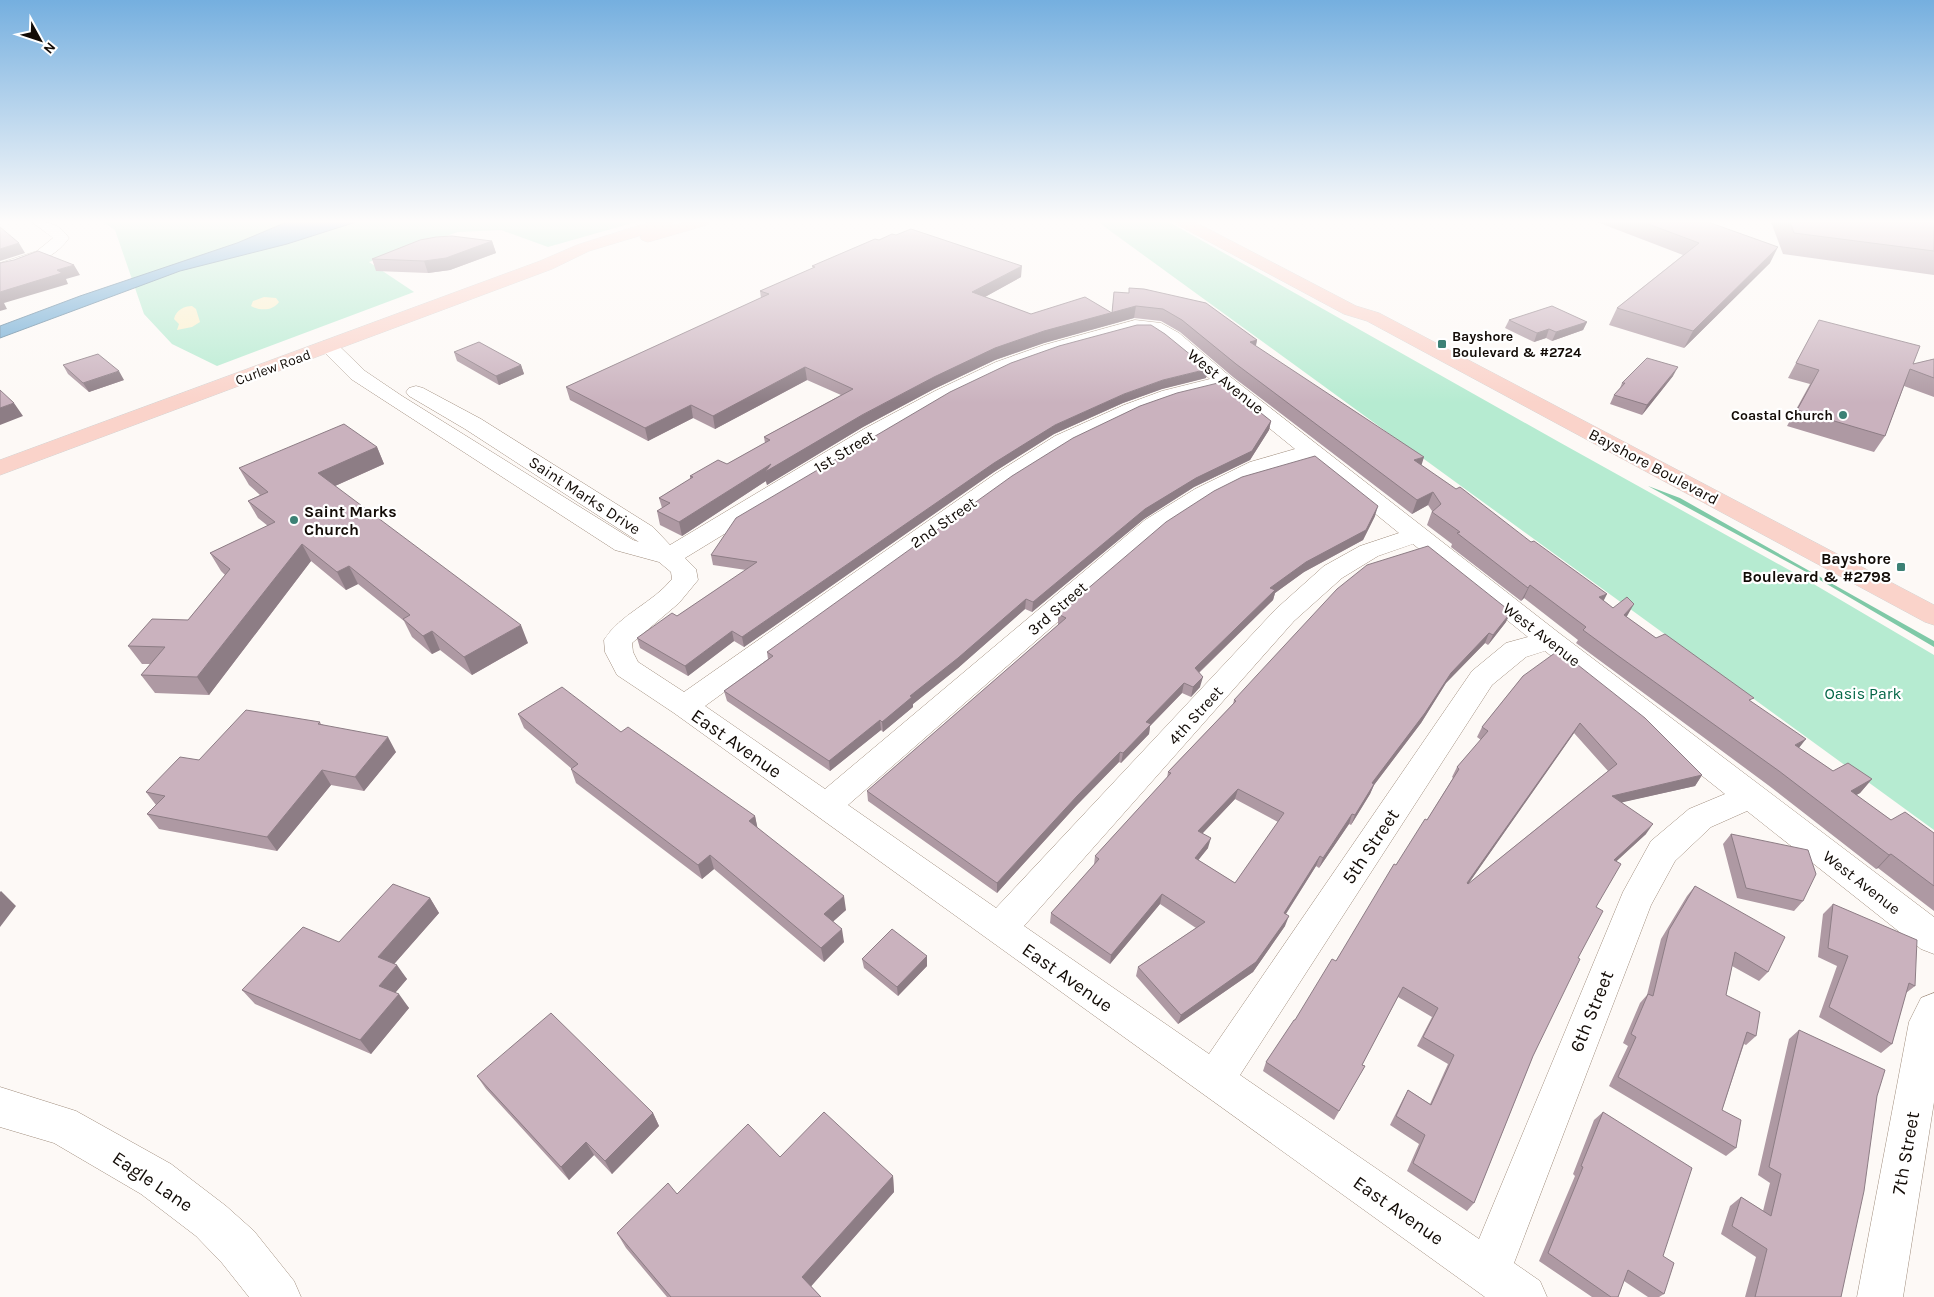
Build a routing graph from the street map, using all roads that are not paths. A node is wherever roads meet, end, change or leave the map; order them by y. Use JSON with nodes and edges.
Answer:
{"nodes":[{"id":1,"x":499,"y":283,"type":"edge"},
{"id":2,"x":1298,"y":283,"type":"edge"},
{"id":3,"x":1321,"y":283,"type":"edge"},
{"id":4,"x":1373,"y":317,"type":"junction"},
{"id":5,"x":1154,"y":327,"type":"joint"},
{"id":6,"x":328,"y":346,"type":"junction"},
{"id":7,"x":1225,"y":382,"type":"junction"},
{"id":8,"x":1312,"y":451,"type":"junction"},
{"id":9,"x":0,"y":468,"type":"edge"},
{"id":10,"x":1416,"y":535,"type":"junction"},
{"id":11,"x":668,"y":557,"type":"junction"},
{"id":12,"x":1934,"y":616,"type":"edge"},
{"id":13,"x":1549,"y":640,"type":"junction"},
{"id":14,"x":684,"y":706,"type":"junction"},
{"id":15,"x":1751,"y":796,"type":"junction"},
{"id":16,"x":826,"y":806,"type":"junction"},
{"id":17,"x":999,"y":929,"type":"junction"},
{"id":18,"x":1934,"y":938,"type":"edge"},
{"id":19,"x":1934,"y":1010,"type":"edge"},
{"id":20,"x":1214,"y":1080,"type":"junction"},
{"id":21,"x":0,"y":1107,"type":"edge"},
{"id":22,"x":1488,"y":1272,"type":"junction"},
{"id":23,"x":278,"y":1297,"type":"edge"},
{"id":24,"x":1524,"y":1297,"type":"edge"},
{"id":25,"x":1880,"y":1297,"type":"edge"}],
"edges":[{"from":1,"to":6,"type":"main road","name":"Curlew Road"},
{"from":2,"to":4,"type":"main road","name":"Bayshore Boulevard"},
{"from":3,"to":4,"type":"main road","name":"Bayshore Boulevard"},
{"from":4,"to":12,"type":"main road","name":"Bayshore Boulevard"},
{"from":5,"to":7,"type":"street","name":"West Avenue"},
{"from":5,"to":11,"type":"street","name":"1st Street"},
{"from":6,"to":9,"type":"main road","name":"Curlew Road"},
{"from":6,"to":11,"type":"street","name":"Saint Marks Drive"},
{"from":7,"to":8,"type":"street","name":"West Avenue"},
{"from":7,"to":14,"type":"street","name":"2nd Street"},
{"from":8,"to":10,"type":"street","name":"West Avenue"},
{"from":8,"to":16,"type":"street","name":"3rd Street"},
{"from":10,"to":13,"type":"street","name":"West Avenue"},
{"from":10,"to":17,"type":"street","name":"4th Street"},
{"from":11,"to":14,"type":"street","name":"East Avenue"},
{"from":13,"to":15,"type":"street","name":"West Avenue"},
{"from":13,"to":20,"type":"street","name":"5th Street"},
{"from":14,"to":16,"type":"street","name":"East Avenue"},
{"from":15,"to":18,"type":"street","name":"West Avenue"},
{"from":15,"to":22,"type":"street","name":"6th Street"},
{"from":16,"to":17,"type":"street","name":"East Avenue"},
{"from":17,"to":20,"type":"street","name":"East Avenue"},
{"from":19,"to":25,"type":"street","name":"7th Street"},
{"from":20,"to":22,"type":"street","name":"East Avenue"},
{"from":21,"to":23,"type":"street","name":"Eagle Lane"},
{"from":22,"to":24,"type":"street","name":"East Avenue"}]}
